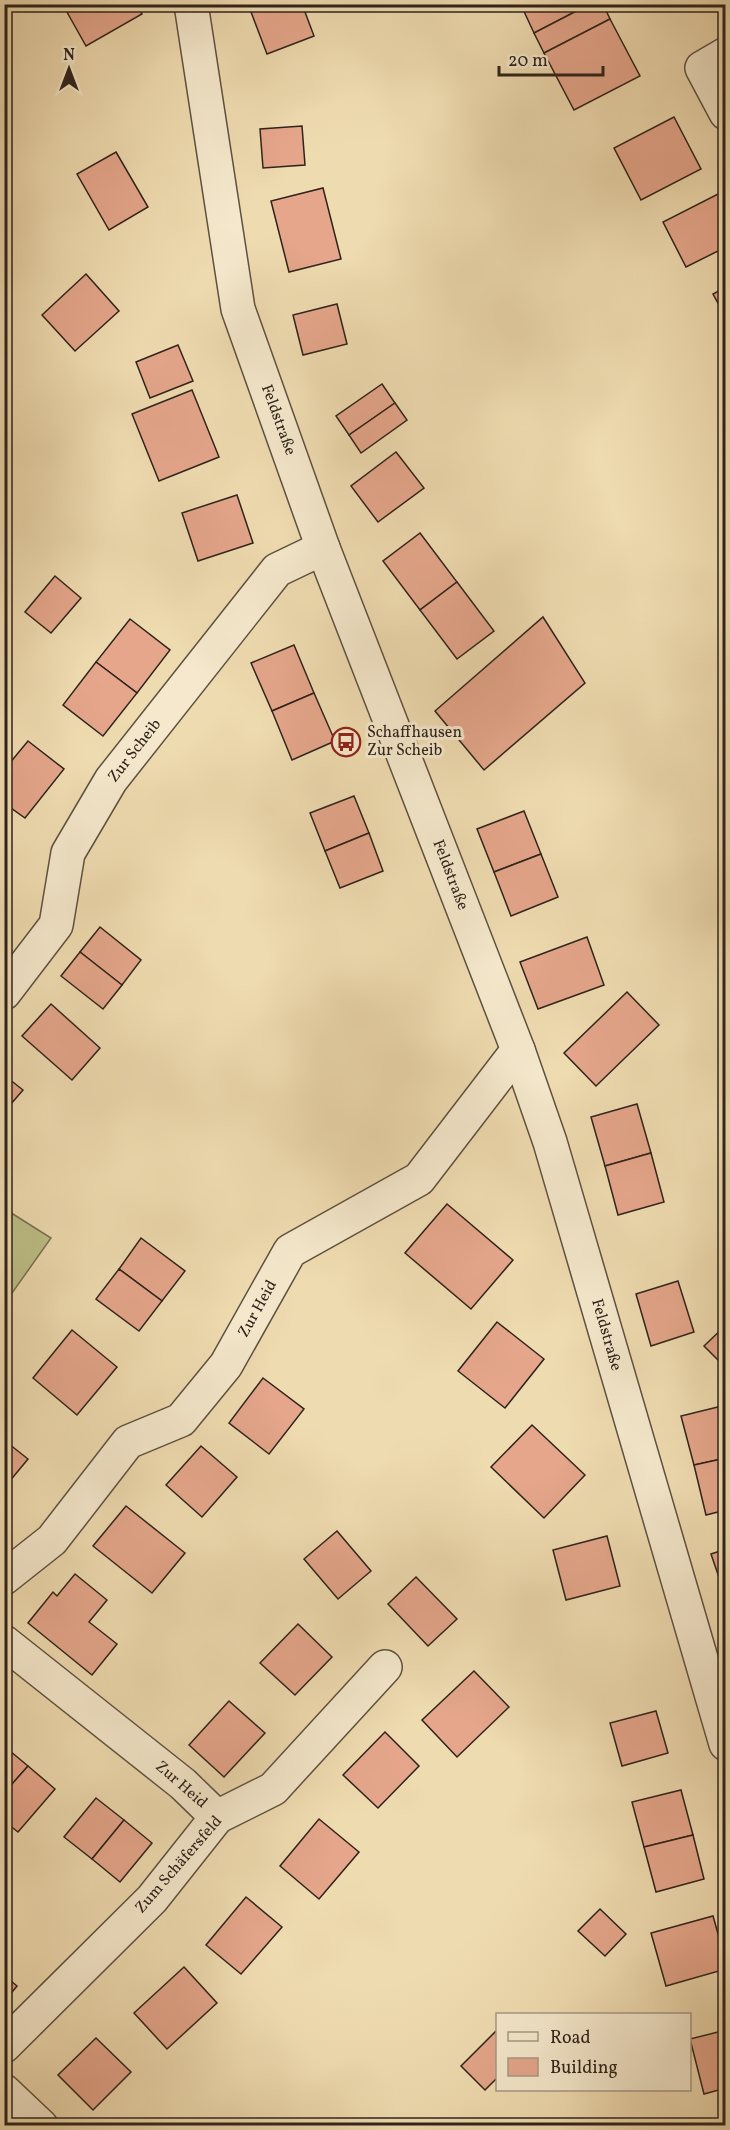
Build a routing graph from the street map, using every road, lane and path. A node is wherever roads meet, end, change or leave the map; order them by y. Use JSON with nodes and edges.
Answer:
{"nodes":[{"id":1,"x":191,"y":4,"type":"edge"},
{"id":2,"x":726,"y":54,"type":"edge"},
{"id":3,"x":726,"y":113,"type":"edge"},
{"id":4,"x":324,"y":548,"type":"junction"},
{"id":5,"x":4,"y":993,"type":"edge"},
{"id":6,"x":519,"y":1050,"type":"junction"},
{"id":7,"x":4,"y":1578,"type":"edge"},
{"id":8,"x":4,"y":1642,"type":"edge"},
{"id":9,"x":385,"y":1667,"type":"dead end"},
{"id":10,"x":726,"y":1744,"type":"edge"},
{"id":11,"x":217,"y":1817,"type":"junction"},
{"id":12,"x":4,"y":2046,"type":"edge"},
{"id":13,"x":4,"y":2091,"type":"edge"},
{"id":14,"x":41,"y":2126,"type":"edge"}],
"edges":[{"from":1,"to":4,"type":"street","name":"Feldstraße"},
{"from":2,"to":3,"type":"street"},
{"from":4,"to":5,"type":"street","name":"Zur Scheib"},
{"from":4,"to":6,"type":"street","name":"Feldstraße"},
{"from":6,"to":7,"type":"street","name":"Zur Heid"},
{"from":6,"to":10,"type":"street","name":"Feldstraße"},
{"from":8,"to":11,"type":"street","name":"Zur Heid"},
{"from":9,"to":11,"type":"street","name":"Zum Schäfersfeld"},
{"from":11,"to":12,"type":"street","name":"Zum Schäfersfeld"},
{"from":13,"to":14,"type":"street"}]}
